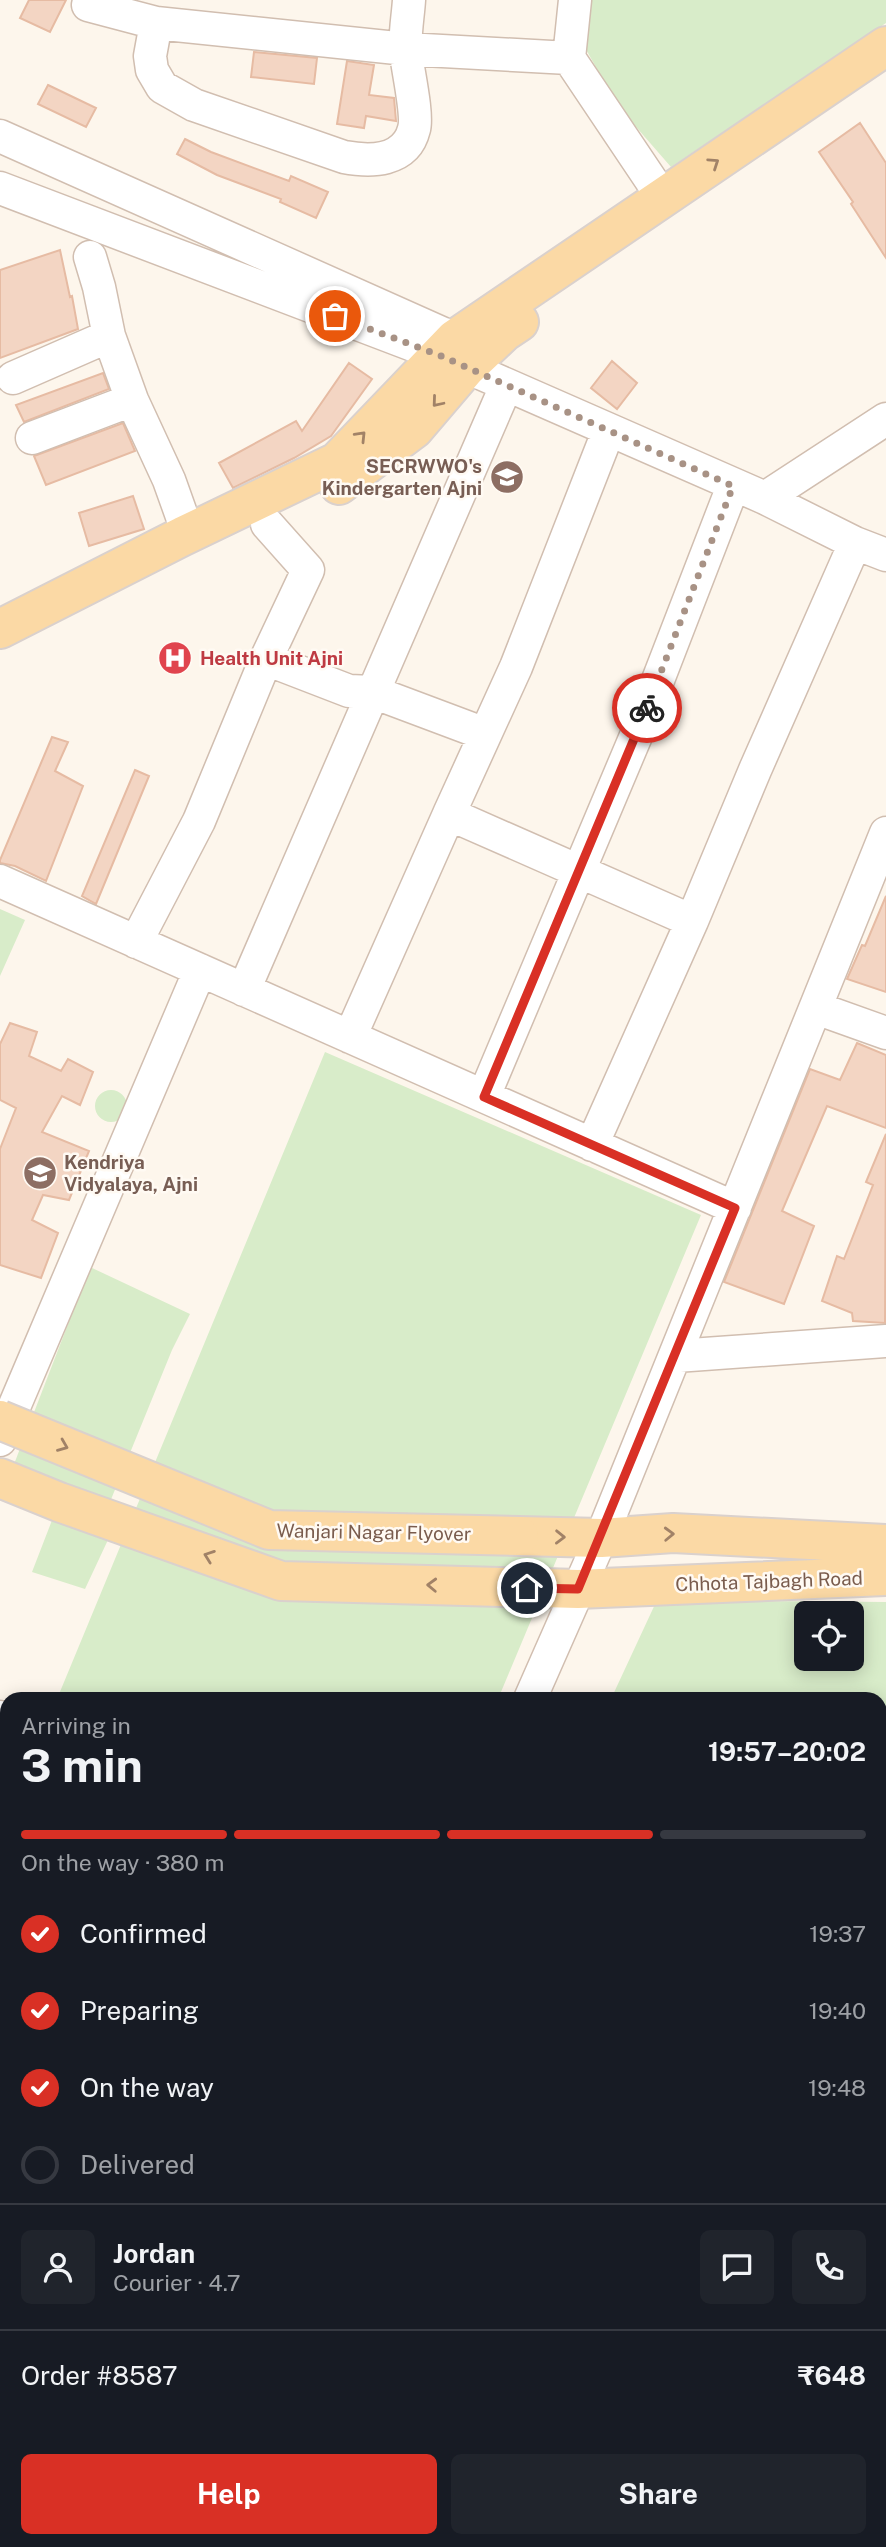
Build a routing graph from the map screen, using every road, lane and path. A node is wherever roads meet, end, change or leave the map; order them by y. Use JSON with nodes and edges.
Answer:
{"nodes":[{"id":1,"x":409,"y":0,"type":"edge"},
{"id":2,"x":575,"y":0,"type":"edge"},
{"id":3,"x":88,"y":5,"type":"dead end"},
{"id":4,"x":156,"y":23,"type":"junction"},
{"id":5,"x":886,"y":46,"type":"edge"},
{"id":6,"x":406,"y":50,"type":"junction"},
{"id":7,"x":569,"y":58,"type":"junction"},
{"id":8,"x":886,"y":74,"type":"edge"},
{"id":9,"x":0,"y":136,"type":"edge"},
{"id":10,"x":0,"y":188,"type":"edge"},
{"id":11,"x":670,"y":207,"type":"junction"},
{"id":12,"x":90,"y":257,"type":"dead end"},
{"id":13,"x":109,"y":336,"type":"junction"},
{"id":14,"x":453,"y":354,"type":"junction"},
{"id":15,"x":12,"y":378,"type":"dead end"},
{"id":16,"x":506,"y":386,"type":"junction"},
{"id":17,"x":132,"y":400,"type":"junction"},
{"id":18,"x":886,"y":419,"type":"edge"},
{"id":19,"x":608,"y":432,"type":"junction"},
{"id":20,"x":32,"y":438,"type":"dead end"},
{"id":21,"x":733,"y":486,"type":"junction"},
{"id":22,"x":765,"y":498,"type":"junction"},
{"id":23,"x":267,"y":524,"type":"junction"},
{"id":24,"x":183,"y":536,"type":"junction"},
{"id":25,"x":855,"y":542,"type":"junction"},
{"id":26,"x":886,"y":555,"type":"edge"},
{"id":27,"x":0,"y":629,"type":"edge"},
{"id":28,"x":0,"y":650,"type":"edge"},
{"id":29,"x":267,"y":659,"type":"junction"},
{"id":30,"x":373,"y":692,"type":"junction"},
{"id":31,"x":485,"y":734,"type":"junction"},
{"id":32,"x":449,"y":814,"type":"junction"},
{"id":33,"x":886,"y":832,"type":"edge"},
{"id":34,"x":578,"y":871,"type":"junction"},
{"id":35,"x":0,"y":881,"type":"edge"},
{"id":36,"x":692,"y":921,"type":"junction"},
{"id":37,"x":136,"y":942,"type":"junction"},
{"id":38,"x":200,"y":971,"type":"junction"},
{"id":39,"x":244,"y":990,"type":"junction"},
{"id":40,"x":816,"y":1008,"type":"junction"},
{"id":41,"x":886,"y":1033,"type":"edge"},
{"id":42,"x":350,"y":1037,"type":"junction"},
{"id":43,"x":484,"y":1097,"type":"junction"},
{"id":44,"x":592,"y":1145,"type":"junction"},
{"id":45,"x":735,"y":1208,"type":"junction"},
{"id":46,"x":886,"y":1341,"type":"edge"},
{"id":47,"x":676,"y":1356,"type":"junction"},
{"id":48,"x":0,"y":1420,"type":"edge"},
{"id":49,"x":0,"y":1440,"type":"edge"},
{"id":50,"x":0,"y":1478,"type":"edge"},
{"id":51,"x":601,"y":1538,"type":"junction"},
{"id":52,"x":886,"y":1544,"type":"edge"},
{"id":53,"x":886,"y":1576,"type":"edge"},
{"id":54,"x":578,"y":1589,"type":"junction"},
{"id":55,"x":533,"y":1692,"type":"edge"}],
"edges":[{"from":1,"to":6,"type":"street"},
{"from":2,"to":7,"type":"street"},
{"from":3,"to":4,"type":"street"},
{"from":4,"to":6,"type":"street"},
{"from":4,"to":6,"type":"street"},
{"from":11,"to":5,"type":"main road","one_way":true},
{"from":6,"to":7,"type":"street"},
{"from":7,"to":11,"type":"street"},
{"from":8,"to":11,"type":"main road"},
{"from":9,"to":14,"type":"street"},
{"from":10,"to":14,"type":"street"},
{"from":11,"to":14,"type":"main road"},
{"from":12,"to":13,"type":"street"},
{"from":13,"to":15,"type":"street"},
{"from":13,"to":17,"type":"street"},
{"from":14,"to":16,"type":"street"},
{"from":14,"to":23,"type":"main road","one_way":true},
{"from":24,"to":14,"type":"main road","one_way":true},
{"from":16,"to":19,"type":"street"},
{"from":16,"to":30,"type":"street"},
{"from":17,"to":20,"type":"street"},
{"from":17,"to":24,"type":"street"},
{"from":18,"to":22,"type":"street"},
{"from":19,"to":21,"type":"street"},
{"from":19,"to":31,"type":"street"},
{"from":21,"to":22,"type":"street"},
{"from":21,"to":34,"type":"street"},
{"from":22,"to":25,"type":"street"},
{"from":23,"to":28,"type":"main road"},
{"from":23,"to":29,"type":"street"},
{"from":24,"to":27,"type":"main road"},
{"from":25,"to":26,"type":"street"},
{"from":25,"to":36,"type":"street"},
{"from":29,"to":30,"type":"street"},
{"from":29,"to":37,"type":"street"},
{"from":30,"to":31,"type":"street"},
{"from":30,"to":39,"type":"street"},
{"from":31,"to":32,"type":"street"},
{"from":32,"to":34,"type":"street"},
{"from":32,"to":42,"type":"street"},
{"from":33,"to":40,"type":"street"},
{"from":34,"to":36,"type":"street"},
{"from":34,"to":43,"type":"street"},
{"from":35,"to":37,"type":"street"},
{"from":36,"to":44,"type":"street"},
{"from":37,"to":38,"type":"street"},
{"from":38,"to":39,"type":"street"},
{"from":38,"to":49,"type":"street"},
{"from":39,"to":42,"type":"street"},
{"from":40,"to":41,"type":"street"},
{"from":40,"to":45,"type":"street"},
{"from":42,"to":43,"type":"street"},
{"from":43,"to":44,"type":"street"},
{"from":44,"to":45,"type":"street"},
{"from":45,"to":47,"type":"street"},
{"from":46,"to":47,"type":"street"},
{"from":47,"to":51,"type":"street"},
{"from":48,"to":51,"type":"main road","name":"Wanjari Nagar Flyover","one_way":true,"bridge":true},
{"from":54,"to":50,"type":"main road","one_way":true},
{"from":51,"to":52,"type":"main road","name":"Wanjari Nagar Flyover","one_way":true},
{"from":51,"to":54,"type":"street"},
{"from":53,"to":54,"type":"main road","name":"Chhota Tajbagh Road"},
{"from":54,"to":55,"type":"street"}]}
